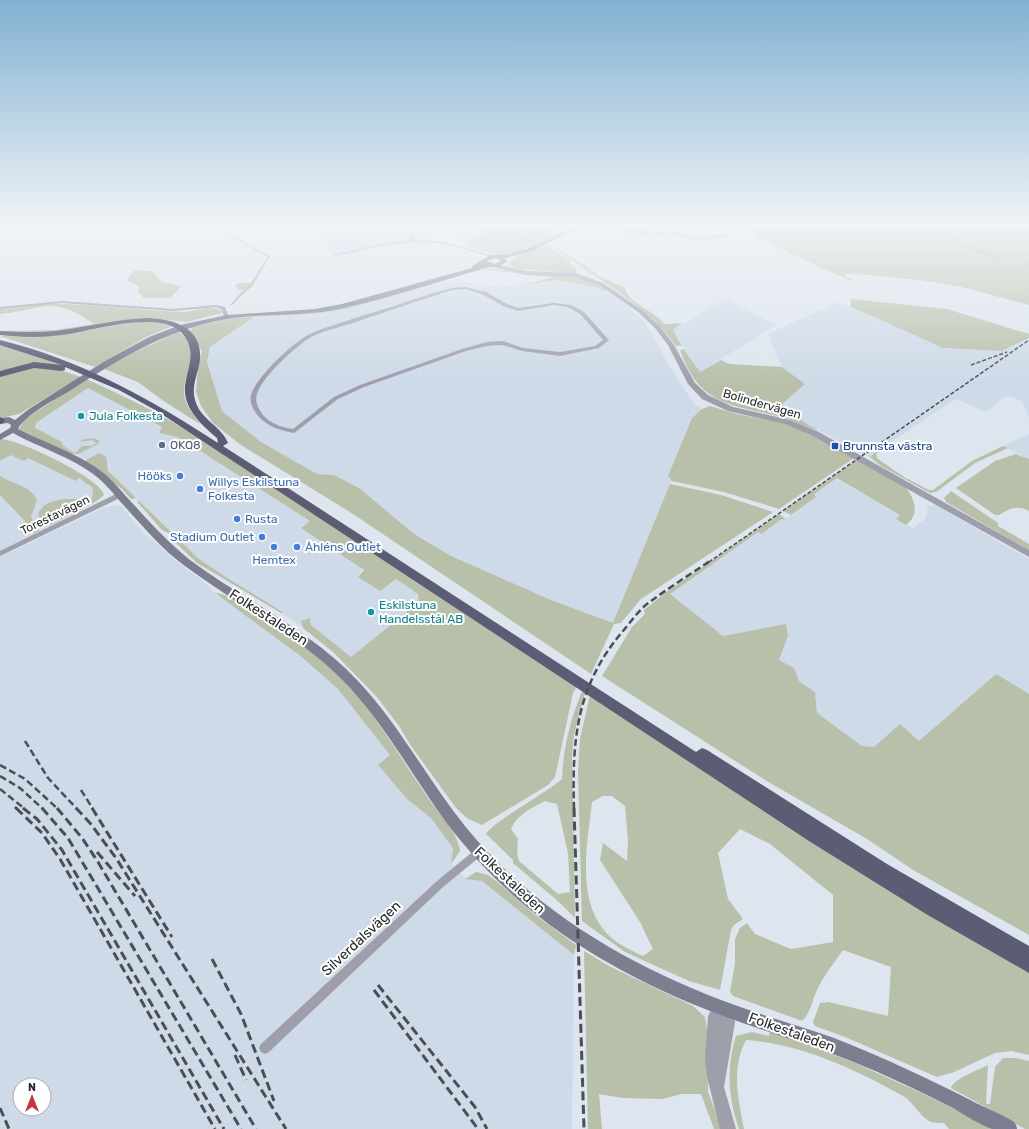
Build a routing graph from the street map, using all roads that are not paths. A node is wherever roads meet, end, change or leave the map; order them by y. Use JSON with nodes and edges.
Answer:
{"nodes":[{"id":1,"x":443,"y":277,"type":"edge"},
{"id":2,"x":581,"y":277,"type":"edge"},
{"id":3,"x":0,"y":308,"type":"edge"},
{"id":4,"x":582,"y":312,"type":"joint"},
{"id":5,"x":227,"y":317,"type":"junction"},
{"id":6,"x":183,"y":327,"type":"junction"},
{"id":7,"x":0,"y":333,"type":"edge"},
{"id":8,"x":0,"y":339,"type":"edge"},
{"id":9,"x":0,"y":342,"type":"edge"},
{"id":10,"x":0,"y":374,"type":"edge"},
{"id":11,"x":138,"y":397,"type":"junction"},
{"id":12,"x":10,"y":426,"type":"edge"},
{"id":13,"x":1,"y":436,"type":"edge"},
{"id":14,"x":223,"y":443,"type":"junction"},
{"id":15,"x":117,"y":493,"type":"junction"},
{"id":16,"x":0,"y":554,"type":"edge"},
{"id":17,"x":1029,"y":554,"type":"edge"},
{"id":18,"x":573,"y":674,"type":"junction"},
{"id":19,"x":602,"y":693,"type":"junction"},
{"id":20,"x":479,"y":852,"type":"junction"},
{"id":21,"x":1029,"y":955,"type":"edge"},
{"id":22,"x":1029,"y":965,"type":"edge"},
{"id":23,"x":723,"y":1008,"type":"junction"},
{"id":24,"x":265,"y":1048,"type":"dead end"},
{"id":25,"x":728,"y":1129,"type":"edge"},
{"id":26,"x":1009,"y":1129,"type":"edge"}],
"edges":[{"from":1,"to":5,"type":"main road"},
{"from":2,"to":17,"type":"street","name":"Bolindervägen"},
{"from":3,"to":5,"type":"street"},
{"from":4,"to":4,"type":"street"},
{"from":5,"to":6,"type":"main road"},
{"from":6,"to":7,"type":"highway"},
{"from":6,"to":12,"type":"main road"},
{"from":6,"to":14,"type":"highway"},
{"from":8,"to":14,"type":"highway"},
{"from":9,"to":11,"type":"highway"},
{"from":10,"to":11,"type":"highway"},
{"from":11,"to":18,"type":"highway"},
{"from":12,"to":13,"type":"main road","name":"Folkestaleden"},
{"from":12,"to":15,"type":"main road","name":"Folkestaleden"},
{"from":14,"to":18,"type":"highway"},
{"from":15,"to":16,"type":"street","name":"Torestavägen"},
{"from":15,"to":20,"type":"main road","name":"Folkestaleden"},
{"from":18,"to":19,"type":"highway"},
{"from":19,"to":21,"type":"highway"},
{"from":19,"to":22,"type":"highway"},
{"from":20,"to":23,"type":"main road","name":"Folkestaleden"},
{"from":20,"to":24,"type":"street","name":"Silverdalsvägen"},
{"from":23,"to":25,"type":"street"},
{"from":23,"to":26,"type":"main road","name":"Folkestaleden"}]}
